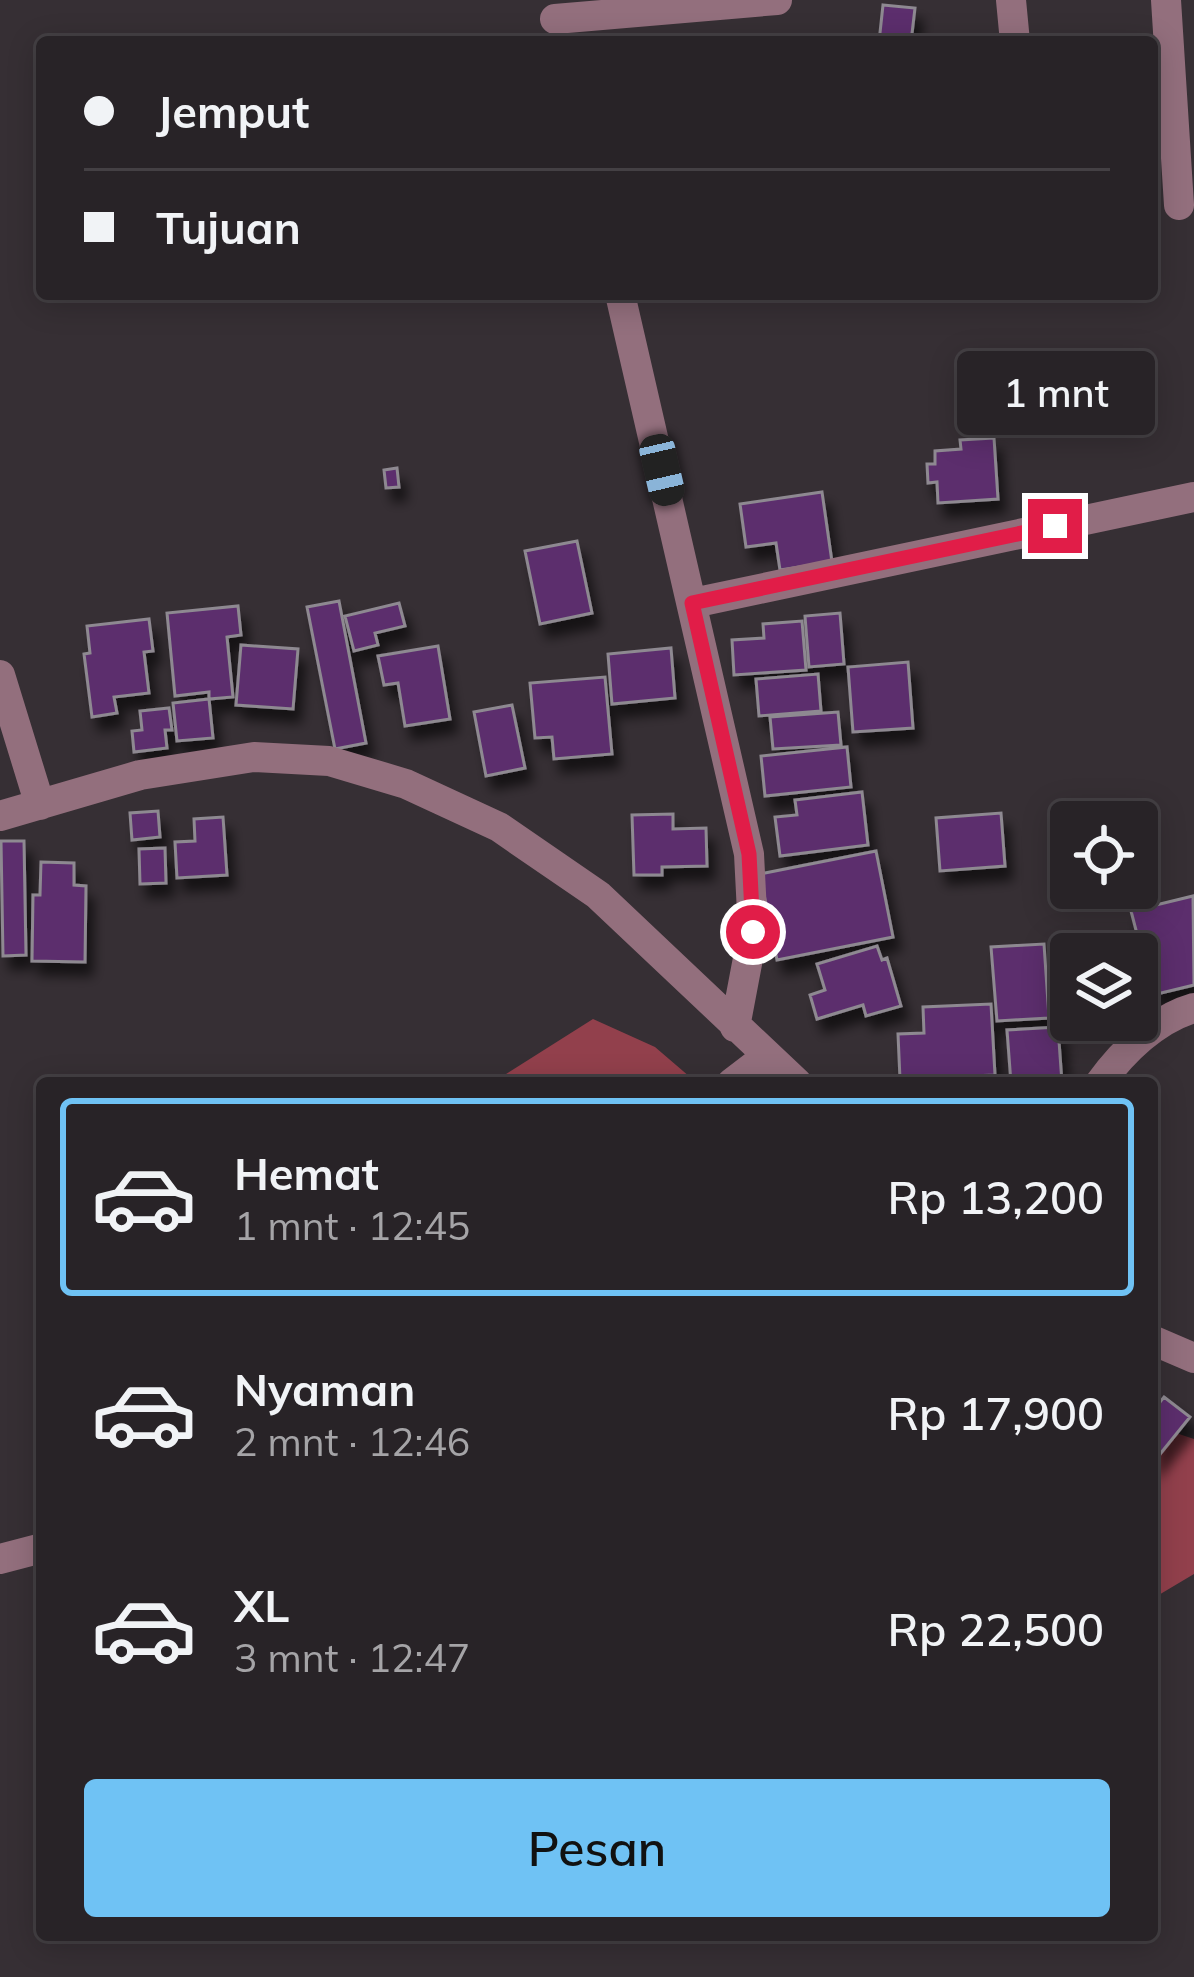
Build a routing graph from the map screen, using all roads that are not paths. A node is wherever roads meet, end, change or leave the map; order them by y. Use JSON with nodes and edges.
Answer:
{"nodes":[{"id":1,"x":777,"y":0,"type":"edge"},
{"id":2,"x":1011,"y":0,"type":"edge"},
{"id":3,"x":1166,"y":0,"type":"edge"},
{"id":4,"x":724,"y":2,"type":"edge"},
{"id":5,"x":556,"y":20,"type":"edge"},
{"id":6,"x":1015,"y":36,"type":"edge"},
{"id":7,"x":1180,"y":205,"type":"dead end"},
{"id":8,"x":621,"y":300,"type":"edge"},
{"id":9,"x":1194,"y":497,"type":"edge"},
{"id":10,"x":692,"y":603,"type":"junction"},
{"id":11,"x":0,"y":675,"type":"edge"},
{"id":12,"x":40,"y":805,"type":"junction"},
{"id":13,"x":0,"y":816,"type":"edge"},
{"id":14,"x":1194,"y":1008,"type":"edge"},
{"id":15,"x":735,"y":1027,"type":"junction"},
{"id":16,"x":766,"y":1057,"type":"junction"},
{"id":17,"x":740,"y":1077,"type":"edge"},
{"id":18,"x":790,"y":1077,"type":"edge"},
{"id":19,"x":1104,"y":1077,"type":"edge"},
{"id":20,"x":1158,"y":1343,"type":"edge"},
{"id":21,"x":1194,"y":1358,"type":"edge"},
{"id":22,"x":36,"y":1550,"type":"edge"},
{"id":23,"x":0,"y":1559,"type":"edge"}],
"edges":[{"from":1,"to":4,"type":"street"},
{"from":2,"to":6,"type":"street"},
{"from":3,"to":7,"type":"street"},
{"from":4,"to":5,"type":"street"},
{"from":8,"to":10,"type":"street"},
{"from":9,"to":10,"type":"street"},
{"from":10,"to":15,"type":"street"},
{"from":11,"to":12,"type":"street"},
{"from":12,"to":13,"type":"street"},
{"from":12,"to":15,"type":"street"},
{"from":14,"to":19,"type":"street"},
{"from":15,"to":16,"type":"street"},
{"from":16,"to":17,"type":"street"},
{"from":16,"to":18,"type":"street"},
{"from":20,"to":21,"type":"street"},
{"from":22,"to":23,"type":"street"}]}
